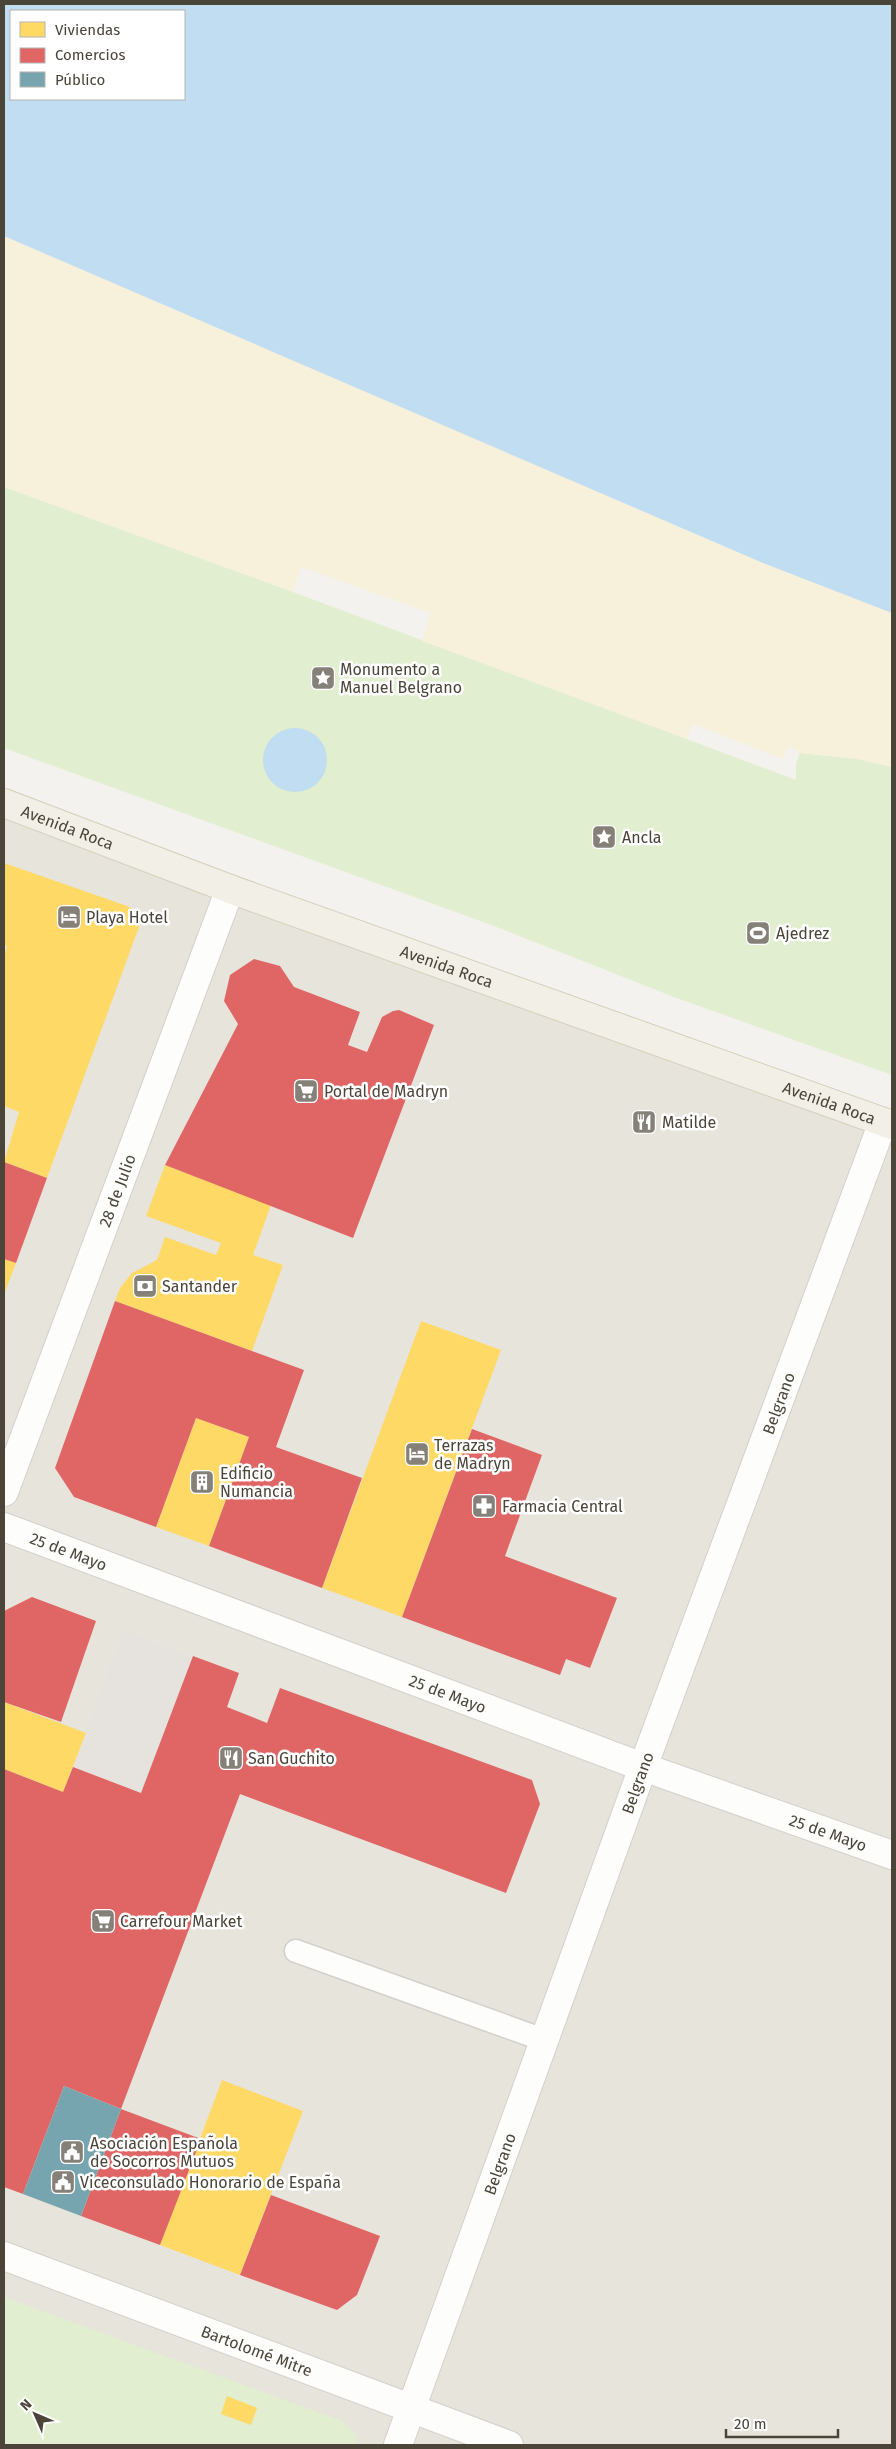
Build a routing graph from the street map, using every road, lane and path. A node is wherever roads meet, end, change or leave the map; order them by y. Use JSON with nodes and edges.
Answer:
{"nodes":[{"id":1,"x":4,"y":803,"type":"edge"},
{"id":2,"x":230,"y":889,"type":"junction"},
{"id":3,"x":888,"y":1124,"type":"edge"},
{"id":4,"x":4,"y":1492,"type":"edge"},
{"id":5,"x":4,"y":1527,"type":"edge"},
{"id":6,"x":643,"y":1767,"type":"junction"},
{"id":7,"x":892,"y":1856,"type":"edge"},
{"id":8,"x":296,"y":1951,"type":"dead end"},
{"id":9,"x":544,"y":2040,"type":"junction"},
{"id":10,"x":4,"y":2256,"type":"edge"},
{"id":11,"x":411,"y":2410,"type":"junction"},
{"id":12,"x":398,"y":2445,"type":"edge"},
{"id":13,"x":509,"y":2445,"type":"edge"}],
"edges":[{"from":1,"to":2,"type":"main road","name":"Avenida Roca"},
{"from":2,"to":3,"type":"main road","name":"Avenida Roca"},
{"from":2,"to":4,"type":"street","name":"28 de Julio"},
{"from":3,"to":6,"type":"street","name":"Belgrano"},
{"from":5,"to":6,"type":"street","name":"25 de Mayo"},
{"from":6,"to":7,"type":"street","name":"25 de Mayo"},
{"from":6,"to":9,"type":"street","name":"Belgrano"},
{"from":8,"to":9,"type":"lane"},
{"from":9,"to":11,"type":"street","name":"Belgrano"},
{"from":10,"to":11,"type":"street","name":"Bartolomé Mitre"},
{"from":11,"to":12,"type":"street","name":"Belgrano"},
{"from":11,"to":13,"type":"street","name":"Bartolomé Mitre"}]}
